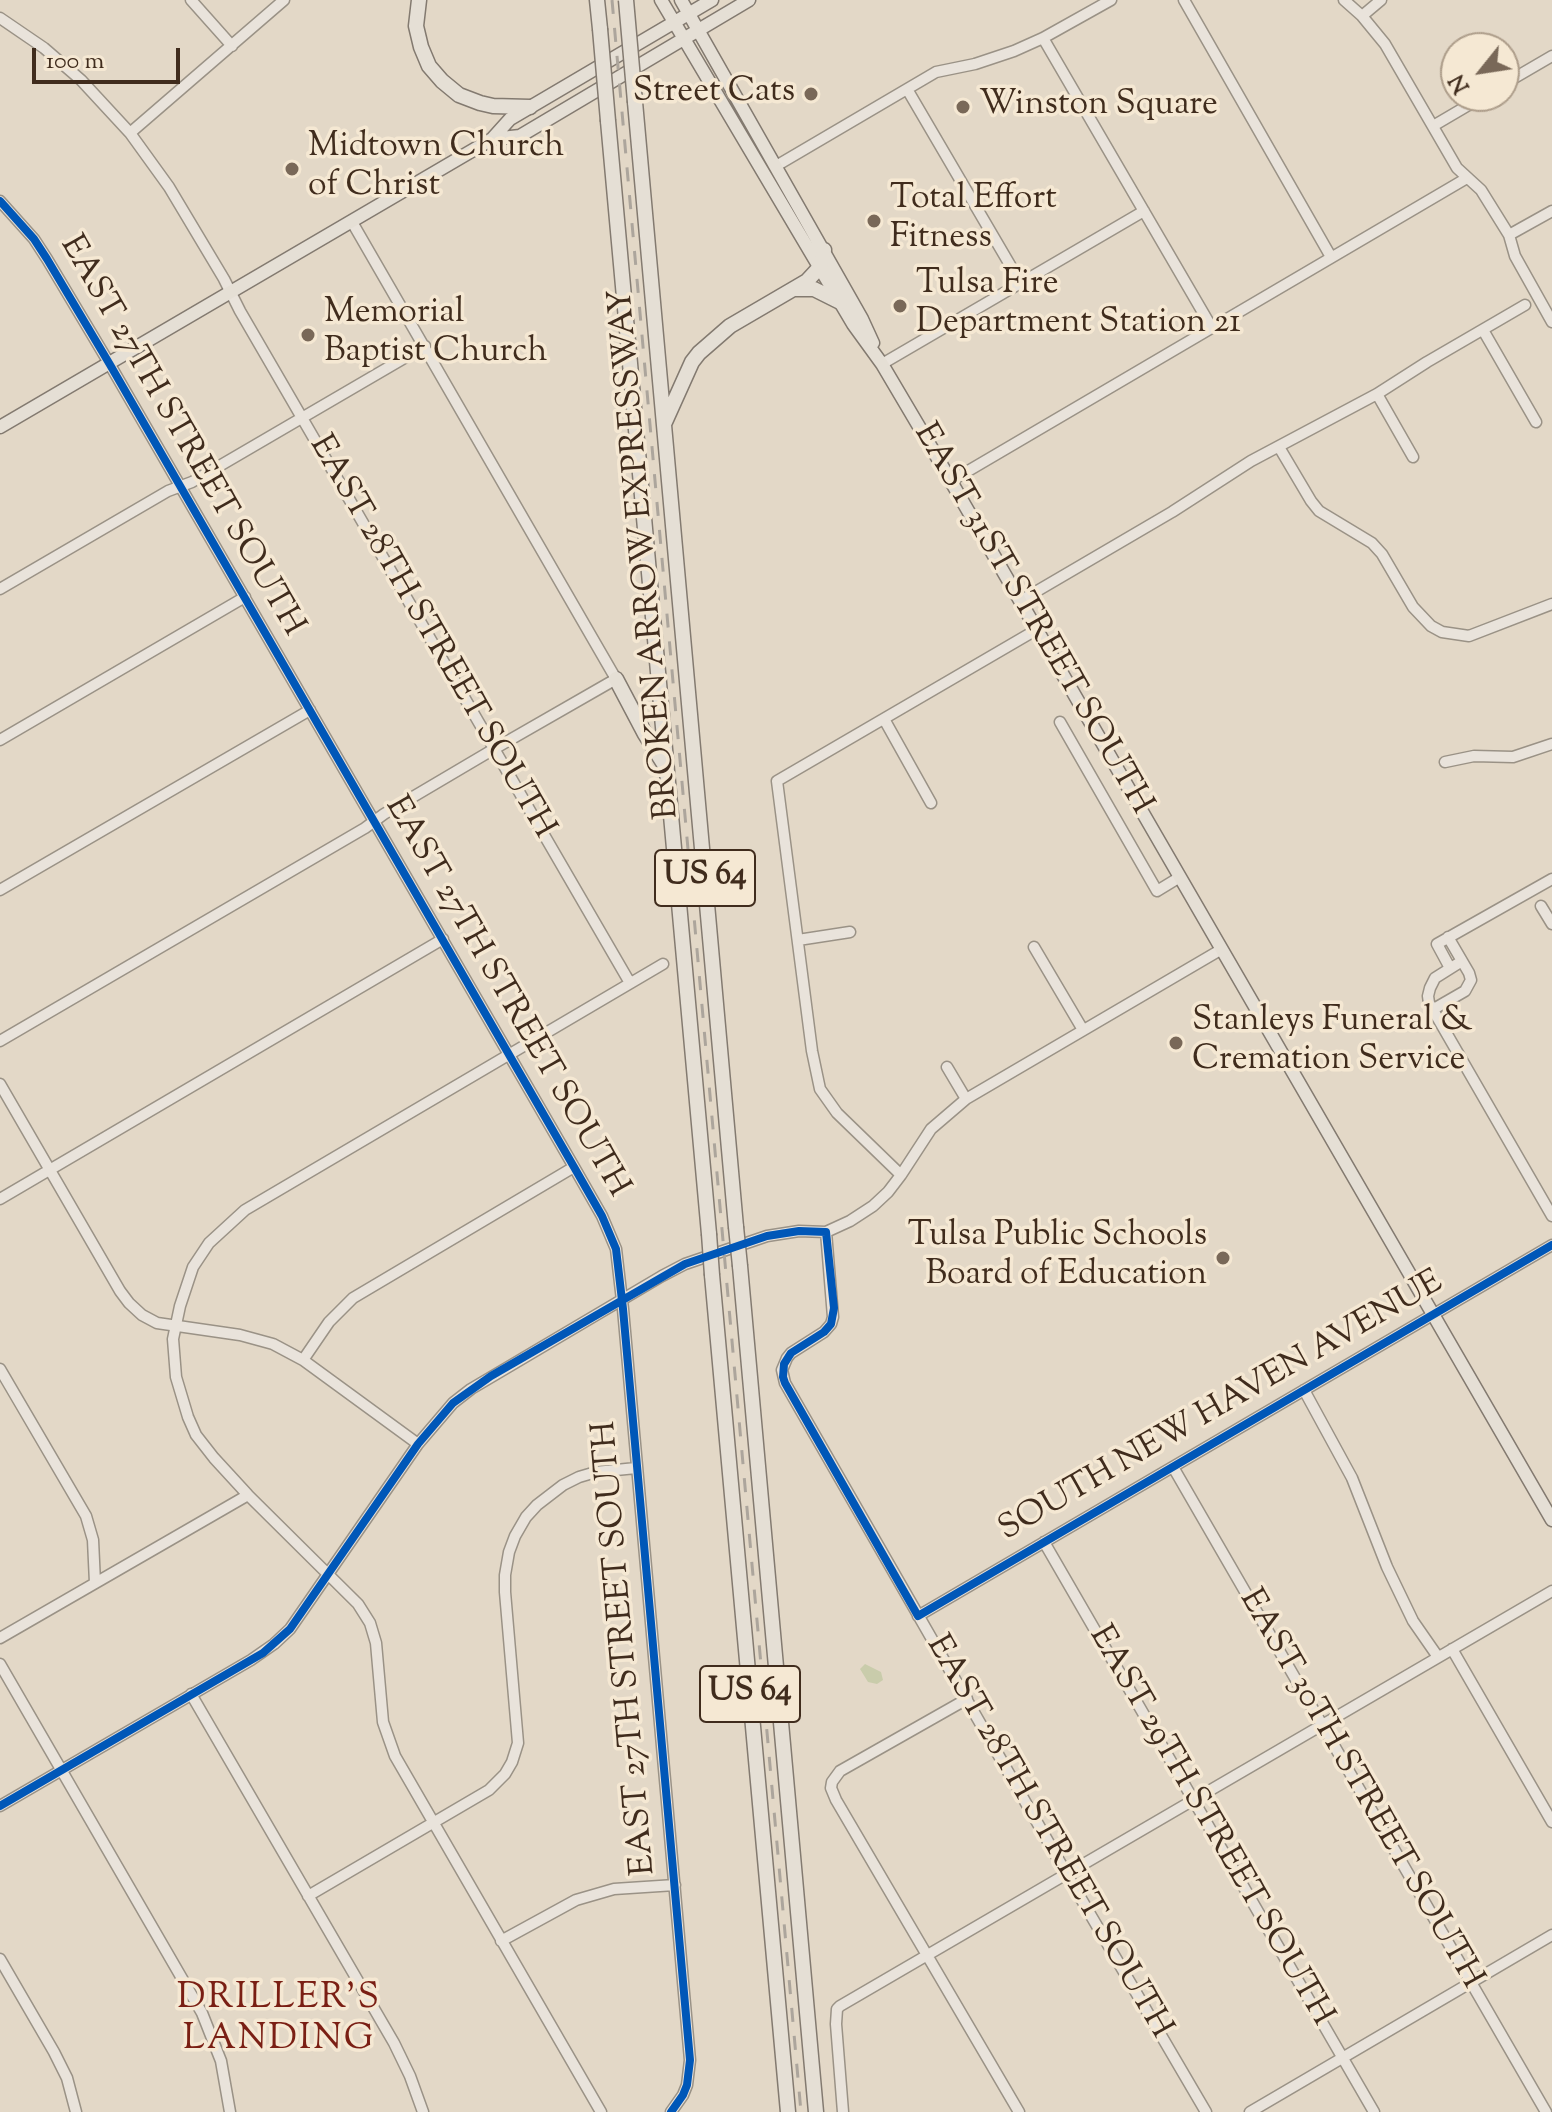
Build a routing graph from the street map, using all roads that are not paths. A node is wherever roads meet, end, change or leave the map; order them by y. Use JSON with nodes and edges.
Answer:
{"nodes":[{"id":1,"x":191,"y":0,"type":"edge"},
{"id":2,"x":284,"y":0,"type":"edge"},
{"id":3,"x":419,"y":0,"type":"edge"},
{"id":4,"x":626,"y":0,"type":"edge"},
{"id":5,"x":661,"y":0,"type":"edge"},
{"id":6,"x":681,"y":0,"type":"edge"},
{"id":7,"x":712,"y":0,"type":"edge"},
{"id":8,"x":749,"y":0,"type":"edge"},
{"id":9,"x":1111,"y":0,"type":"edge"},
{"id":10,"x":1184,"y":0,"type":"edge"},
{"id":11,"x":1344,"y":0,"type":"edge"},
{"id":12,"x":1381,"y":0,"type":"edge"},
{"id":13,"x":597,"y":1,"type":"edge"},
{"id":14,"x":689,"y":14,"type":"junction"},
{"id":15,"x":1362,"y":16,"type":"junction"},
{"id":16,"x":0,"y":18,"type":"edge"},
{"id":17,"x":674,"y":23,"type":"junction"},
{"id":18,"x":698,"y":29,"type":"junction"},
{"id":19,"x":1043,"y":38,"type":"junction"},
{"id":20,"x":684,"y":39,"type":"junction"},
{"id":21,"x":232,"y":46,"type":"junction"},
{"id":22,"x":1552,"y":56,"type":"edge"},
{"id":23,"x":1520,"y":75,"type":"edge"},
{"id":24,"x":907,"y":89,"type":"junction"},
{"id":25,"x":530,"y":107,"type":"junction"},
{"id":26,"x":1457,"y":112,"type":"edge"},
{"id":27,"x":1433,"y":126,"type":"junction"},
{"id":28,"x":130,"y":133,"type":"junction"},
{"id":29,"x":492,"y":139,"type":"junction"},
{"id":30,"x":776,"y":166,"type":"junction"},
{"id":31,"x":1467,"y":178,"type":"junction"},
{"id":32,"x":0,"y":201,"type":"edge"},
{"id":33,"x":1144,"y":211,"type":"junction"},
{"id":34,"x":1552,"y":211,"type":"edge"},
{"id":35,"x":352,"y":222,"type":"junction"},
{"id":36,"x":1509,"y":235,"type":"junction"},
{"id":37,"x":824,"y":250,"type":"junction"},
{"id":38,"x":1331,"y":257,"type":"junction"},
{"id":39,"x":820,"y":267,"type":"junction"},
{"id":40,"x":1020,"y":282,"type":"junction"},
{"id":41,"x":795,"y":289,"type":"junction"},
{"id":42,"x":231,"y":292,"type":"junction"},
{"id":43,"x":840,"y":302,"type":"junction"},
{"id":44,"x":1525,"y":305,"type":"dead end"},
{"id":45,"x":1552,"y":322,"type":"edge"},
{"id":46,"x":1212,"y":328,"type":"junction"},
{"id":47,"x":1483,"y":330,"type":"junction"},
{"id":48,"x":425,"y":346,"type":"junction"},
{"id":49,"x":109,"y":363,"type":"junction"},
{"id":50,"x":882,"y":364,"type":"junction"},
{"id":51,"x":1377,"y":394,"type":"junction"},
{"id":52,"x":303,"y":418,"type":"junction"},
{"id":53,"x":1536,"y":422,"type":"dead end"},
{"id":54,"x":665,"y":423,"type":"junction"},
{"id":55,"x":0,"y":427,"type":"edge"},
{"id":56,"x":1279,"y":447,"type":"junction"},
{"id":57,"x":1413,"y":457,"type":"dead end"},
{"id":58,"x":951,"y":481,"type":"junction"},
{"id":59,"x":180,"y":487,"type":"junction"},
{"id":60,"x":0,"y":589,"type":"edge"},
{"id":61,"x":245,"y":597,"type":"junction"},
{"id":62,"x":1020,"y":601,"type":"junction"},
{"id":63,"x":1552,"y":604,"type":"edge"},
{"id":64,"x":1036,"y":630,"type":"junction"},
{"id":65,"x":616,"y":679,"type":"junction"},
{"id":66,"x":310,"y":710,"type":"junction"},
{"id":67,"x":884,"y":719,"type":"junction"},
{"id":68,"x":1060,"y":722,"type":"dead end"},
{"id":69,"x":0,"y":740,"type":"edge"},
{"id":70,"x":1552,"y":744,"type":"edge"},
{"id":71,"x":494,"y":749,"type":"junction"},
{"id":72,"x":1445,"y":762,"type":"dead end"},
{"id":73,"x":666,"y":768,"type":"junction"},
{"id":74,"x":931,"y":803,"type":"dead end"},
{"id":75,"x":374,"y":821,"type":"junction"},
{"id":76,"x":1180,"y":877,"type":"junction"},
{"id":77,"x":1552,"y":879,"type":"edge"},
{"id":78,"x":0,"y":890,"type":"edge"},
{"id":79,"x":1541,"y":906,"type":"dead end"},
{"id":80,"x":1552,"y":924,"type":"edge"},
{"id":81,"x":850,"y":932,"type":"dead end"},
{"id":82,"x":1448,"y":937,"type":"junction"},
{"id":83,"x":443,"y":939,"type":"junction"},
{"id":84,"x":798,"y":940,"type":"junction"},
{"id":85,"x":1034,"y":947,"type":"dead end"},
{"id":86,"x":1222,"y":949,"type":"junction"},
{"id":87,"x":1462,"y":961,"type":"junction"},
{"id":88,"x":663,"y":964,"type":"dead end"},
{"id":89,"x":1450,"y":968,"type":"junction"},
{"id":90,"x":630,"y":983,"type":"junction"},
{"id":91,"x":1432,"y":1010,"type":"junction"},
{"id":92,"x":1083,"y":1030,"type":"junction"},
{"id":93,"x":0,"y":1041,"type":"edge"},
{"id":94,"x":509,"y":1053,"type":"junction"},
{"id":95,"x":947,"y":1067,"type":"dead end"},
{"id":96,"x":0,"y":1084,"type":"edge"},
{"id":97,"x":966,"y":1099,"type":"junction"},
{"id":98,"x":574,"y":1167,"type":"junction"},
{"id":99,"x":50,"y":1170,"type":"junction"},
{"id":100,"x":901,"y":1175,"type":"junction"},
{"id":101,"x":0,"y":1199,"type":"edge"},
{"id":102,"x":1552,"y":1216,"type":"edge"},
{"id":103,"x":826,"y":1232,"type":"junction"},
{"id":104,"x":1552,"y":1245,"type":"edge"},
{"id":105,"x":622,"y":1299,"type":"junction"},
{"id":106,"x":1433,"y":1315,"type":"junction"},
{"id":107,"x":175,"y":1325,"type":"junction"},
{"id":108,"x":303,"y":1360,"type":"junction"},
{"id":109,"x":0,"y":1369,"type":"edge"},
{"id":110,"x":1304,"y":1390,"type":"junction"},
{"id":111,"x":418,"y":1444,"type":"junction"},
{"id":112,"x":1173,"y":1467,"type":"junction"},
{"id":113,"x":636,"y":1468,"type":"junction"},
{"id":114,"x":248,"y":1495,"type":"junction"},
{"id":115,"x":1552,"y":1520,"type":"edge"},
{"id":116,"x":1044,"y":1542,"type":"junction"},
{"id":117,"x":329,"y":1575,"type":"junction"},
{"id":118,"x":95,"y":1583,"type":"junction"},
{"id":119,"x":1552,"y":1591,"type":"edge"},
{"id":120,"x":918,"y":1616,"type":"junction"},
{"id":121,"x":0,"y":1638,"type":"edge"},
{"id":122,"x":1452,"y":1649,"type":"junction"},
{"id":123,"x":1438,"y":1657,"type":"junction"},
{"id":124,"x":0,"y":1664,"type":"edge"},
{"id":125,"x":191,"y":1694,"type":"junction"},
{"id":126,"x":967,"y":1699,"type":"junction"},
{"id":127,"x":1322,"y":1725,"type":"junction"},
{"id":128,"x":62,"y":1770,"type":"junction"},
{"id":129,"x":1193,"y":1800,"type":"junction"},
{"id":130,"x":0,"y":1806,"type":"edge"},
{"id":131,"x":1552,"y":1822,"type":"edge"},
{"id":132,"x":433,"y":1823,"type":"junction"},
{"id":133,"x":1067,"y":1874,"type":"junction"},
{"id":134,"x":675,"y":1885,"type":"junction"},
{"id":135,"x":308,"y":1896,"type":"junction"},
{"id":136,"x":1552,"y":1935,"type":"edge"},
{"id":137,"x":501,"y":1941,"type":"junction"},
{"id":138,"x":927,"y":1955,"type":"junction"},
{"id":139,"x":0,"y":1959,"type":"edge"},
{"id":140,"x":1471,"y":1983,"type":"junction"},
{"id":141,"x":1342,"y":2058,"type":"junction"},
{"id":142,"x":816,"y":2111,"type":"edge"},
{"id":143,"x":76,"y":2112,"type":"edge"},
{"id":144,"x":230,"y":2112,"type":"edge"},
{"id":145,"x":423,"y":2112,"type":"edge"},
{"id":146,"x":601,"y":2112,"type":"edge"},
{"id":147,"x":671,"y":2112,"type":"edge"},
{"id":148,"x":788,"y":2112,"type":"edge"},
{"id":149,"x":843,"y":2112,"type":"edge"},
{"id":150,"x":1019,"y":2112,"type":"edge"},
{"id":151,"x":1206,"y":2112,"type":"edge"},
{"id":152,"x":1250,"y":2112,"type":"edge"},
{"id":153,"x":1374,"y":2112,"type":"edge"},
{"id":154,"x":1546,"y":2112,"type":"edge"}],
"edges":[{"from":1,"to":21,"type":"street"},
{"from":2,"to":21,"type":"street"},
{"from":3,"to":25,"type":"highway"},
{"from":4,"to":54,"type":"highway","name":"BROKEN ARROW EXPRESSWAY","number":"US 64","bridge":true},
{"from":5,"to":17,"type":"main road","name":"EAST 31ST STREET SOUTH"},
{"from":6,"to":14,"type":"main road","name":"EAST 31ST STREET SOUTH"},
{"from":7,"to":14,"type":"main road"},
{"from":8,"to":18,"type":"main road"},
{"from":9,"to":19,"type":"street"},
{"from":10,"to":38,"type":"street"},
{"from":11,"to":15,"type":"street"},
{"from":12,"to":15,"type":"street"},
{"from":13,"to":73,"type":"highway","name":"BROKEN ARROW EXPRESSWAY","number":"US 64","bridge":true},
{"from":14,"to":17,"type":"main road"},
{"from":14,"to":18,"type":"main road","name":"EAST 31ST STREET SOUTH"},
{"from":15,"to":27,"type":"street"},
{"from":16,"to":28,"type":"street","name":"EAST 28TH STREET SOUTH"},
{"from":17,"to":20,"type":"main road","name":"EAST 31ST STREET SOUTH"},
{"from":17,"to":25,"type":"main road"},
{"from":18,"to":20,"type":"main road"},
{"from":18,"to":30,"type":"main road","name":"EAST 31ST STREET SOUTH"},
{"from":19,"to":24,"type":"street"},
{"from":19,"to":33,"type":"street"},
{"from":20,"to":29,"type":"main road"},
{"from":20,"to":39,"type":"main road","name":"EAST 31ST STREET SOUTH"},
{"from":21,"to":28,"type":"street"},
{"from":22,"to":23,"type":"street"},
{"from":24,"to":30,"type":"street"},
{"from":24,"to":40,"type":"street"},
{"from":25,"to":29,"type":"main road"},
{"from":26,"to":27,"type":"street"},
{"from":27,"to":31,"type":"street"},
{"from":28,"to":42,"type":"street","name":"EAST 28TH STREET SOUTH"},
{"from":29,"to":35,"type":"main road"},
{"from":30,"to":37,"type":"main road","name":"EAST 31ST STREET SOUTH"},
{"from":31,"to":36,"type":"street"},
{"from":31,"to":38,"type":"street"},
{"from":32,"to":49,"type":"street","name":"EAST 27TH STREET SOUTH"},
{"from":33,"to":40,"type":"street"},
{"from":33,"to":46,"type":"street"},
{"from":34,"to":36,"type":"street"},
{"from":35,"to":42,"type":"main road"},
{"from":35,"to":48,"type":"street"},
{"from":36,"to":45,"type":"street"},
{"from":37,"to":39,"type":"highway"},
{"from":37,"to":50,"type":"main road","name":"EAST 31ST STREET SOUTH"},
{"from":38,"to":46,"type":"street"},
{"from":39,"to":41,"type":"highway"},
{"from":39,"to":43,"type":"main road","name":"EAST 31ST STREET SOUTH"},
{"from":40,"to":50,"type":"street"},
{"from":41,"to":43,"type":"highway"},
{"from":41,"to":54,"type":"highway"},
{"from":42,"to":49,"type":"main road"},
{"from":42,"to":52,"type":"street","name":"EAST 28TH STREET SOUTH"},
{"from":43,"to":50,"type":"main road","name":"EAST 31ST STREET SOUTH"},
{"from":44,"to":47,"type":"street"},
{"from":46,"to":58,"type":"street"},
{"from":47,"to":51,"type":"street"},
{"from":47,"to":53,"type":"street"},
{"from":48,"to":52,"type":"street"},
{"from":48,"to":65,"type":"street"},
{"from":49,"to":55,"type":"main road"},
{"from":49,"to":59,"type":"street","name":"EAST 27TH STREET SOUTH"},
{"from":50,"to":58,"type":"main road","name":"EAST 31ST STREET SOUTH"},
{"from":51,"to":56,"type":"street"},
{"from":51,"to":57,"type":"street"},
{"from":52,"to":59,"type":"street"},
{"from":52,"to":71,"type":"street","name":"EAST 28TH STREET SOUTH"},
{"from":54,"to":142,"type":"highway","name":"BROKEN ARROW EXPRESSWAY","number":"US 64","bridge":true},
{"from":56,"to":62,"type":"street"},
{"from":56,"to":63,"type":"street"},
{"from":58,"to":62,"type":"main road","name":"EAST 31ST STREET SOUTH"},
{"from":59,"to":60,"type":"street"},
{"from":59,"to":61,"type":"street","name":"EAST 27TH STREET SOUTH"},
{"from":61,"to":66,"type":"street","name":"EAST 27TH STREET SOUTH"},
{"from":61,"to":69,"type":"street"},
{"from":62,"to":64,"type":"main road","name":"EAST 31ST STREET SOUTH"},
{"from":64,"to":67,"type":"street"},
{"from":64,"to":76,"type":"main road","name":"EAST 31ST STREET SOUTH"},
{"from":65,"to":71,"type":"street"},
{"from":65,"to":73,"type":"highway"},
{"from":66,"to":75,"type":"street","name":"EAST 27TH STREET SOUTH"},
{"from":66,"to":78,"type":"street"},
{"from":67,"to":74,"type":"street"},
{"from":67,"to":84,"type":"street"},
{"from":68,"to":76,"type":"street","name":"EAST 31ST STREET SOUTH"},
{"from":70,"to":72,"type":"street"},
{"from":71,"to":75,"type":"street"},
{"from":71,"to":90,"type":"street","name":"EAST 28TH STREET SOUTH"},
{"from":73,"to":148,"type":"highway","name":"BROKEN ARROW EXPRESSWAY","number":"US 64","bridge":true},
{"from":75,"to":83,"type":"street","name":"EAST 27TH STREET SOUTH"},
{"from":75,"to":93,"type":"street"},
{"from":76,"to":86,"type":"main road","name":"EAST 31ST STREET SOUTH"},
{"from":77,"to":82,"type":"street"},
{"from":79,"to":80,"type":"street"},
{"from":81,"to":84,"type":"street"},
{"from":82,"to":87,"type":"street"},
{"from":82,"to":89,"type":"street"},
{"from":83,"to":94,"type":"street","name":"EAST 27TH STREET SOUTH"},
{"from":83,"to":99,"type":"street"},
{"from":84,"to":100,"type":"street"},
{"from":85,"to":92,"type":"street"},
{"from":86,"to":92,"type":"street"},
{"from":86,"to":106,"type":"main road","name":"EAST 31ST STREET SOUTH"},
{"from":87,"to":89,"type":"street"},
{"from":87,"to":91,"type":"street"},
{"from":88,"to":90,"type":"street"},
{"from":89,"to":91,"type":"street"},
{"from":90,"to":94,"type":"street"},
{"from":91,"to":102,"type":"street"},
{"from":92,"to":97,"type":"street"},
{"from":94,"to":98,"type":"street","name":"EAST 27TH STREET SOUTH"},
{"from":94,"to":107,"type":"street"},
{"from":95,"to":97,"type":"street"},
{"from":96,"to":99,"type":"street"},
{"from":97,"to":100,"type":"street"},
{"from":98,"to":105,"type":"street","name":"EAST 27TH STREET SOUTH"},
{"from":98,"to":108,"type":"street"},
{"from":99,"to":101,"type":"street"},
{"from":99,"to":107,"type":"street"},
{"from":100,"to":103,"type":"street"},
{"from":103,"to":105,"type":"street"},
{"from":103,"to":120,"type":"street","name":"EAST 28TH STREET SOUTH"},
{"from":104,"to":106,"type":"street","name":"SOUTH NEW HAVEN AVENUE"},
{"from":105,"to":111,"type":"street"},
{"from":105,"to":113,"type":"street","name":"EAST 27TH STREET SOUTH"},
{"from":106,"to":110,"type":"street","name":"SOUTH NEW HAVEN AVENUE"},
{"from":106,"to":115,"type":"main road","name":"EAST 31ST STREET SOUTH"},
{"from":107,"to":108,"type":"street"},
{"from":107,"to":114,"type":"street"},
{"from":108,"to":111,"type":"street"},
{"from":109,"to":118,"type":"street"},
{"from":110,"to":112,"type":"street","name":"SOUTH NEW HAVEN AVENUE"},
{"from":110,"to":123,"type":"street"},
{"from":111,"to":117,"type":"street"},
{"from":112,"to":116,"type":"street","name":"SOUTH NEW HAVEN AVENUE"},
{"from":112,"to":127,"type":"street","name":"EAST 30TH STREET SOUTH"},
{"from":113,"to":132,"type":"street"},
{"from":113,"to":134,"type":"street","name":"EAST 27TH STREET SOUTH"},
{"from":114,"to":117,"type":"street"},
{"from":114,"to":118,"type":"street"},
{"from":116,"to":120,"type":"street","name":"SOUTH NEW HAVEN AVENUE"},
{"from":116,"to":129,"type":"street","name":"EAST 29TH STREET SOUTH"},
{"from":117,"to":125,"type":"street"},
{"from":117,"to":132,"type":"street"},
{"from":118,"to":121,"type":"street"},
{"from":119,"to":122,"type":"street"},
{"from":120,"to":126,"type":"street","name":"EAST 28TH STREET SOUTH"},
{"from":122,"to":123,"type":"street"},
{"from":122,"to":131,"type":"street"},
{"from":123,"to":127,"type":"street"},
{"from":124,"to":128,"type":"street"},
{"from":125,"to":128,"type":"street"},
{"from":125,"to":135,"type":"street"},
{"from":126,"to":133,"type":"street","name":"EAST 28TH STREET SOUTH"},
{"from":126,"to":138,"type":"street"},
{"from":127,"to":129,"type":"street"},
{"from":127,"to":140,"type":"street","name":"EAST 30TH STREET SOUTH"},
{"from":128,"to":130,"type":"street"},
{"from":128,"to":144,"type":"street"},
{"from":129,"to":133,"type":"street"},
{"from":129,"to":141,"type":"street","name":"EAST 29TH STREET SOUTH"},
{"from":132,"to":135,"type":"street"},
{"from":132,"to":137,"type":"street"},
{"from":133,"to":138,"type":"street"},
{"from":133,"to":151,"type":"street","name":"EAST 28TH STREET SOUTH"},
{"from":134,"to":137,"type":"street"},
{"from":134,"to":147,"type":"street","name":"EAST 27TH STREET SOUTH"},
{"from":135,"to":145,"type":"street"},
{"from":136,"to":140,"type":"street"},
{"from":137,"to":146,"type":"street"},
{"from":138,"to":149,"type":"street"},
{"from":138,"to":150,"type":"street"},
{"from":139,"to":143,"type":"street"},
{"from":140,"to":141,"type":"street"},
{"from":140,"to":154,"type":"street","name":"EAST 30TH STREET SOUTH"},
{"from":141,"to":152,"type":"street"},
{"from":141,"to":153,"type":"street","name":"EAST 29TH STREET SOUTH"}]}
